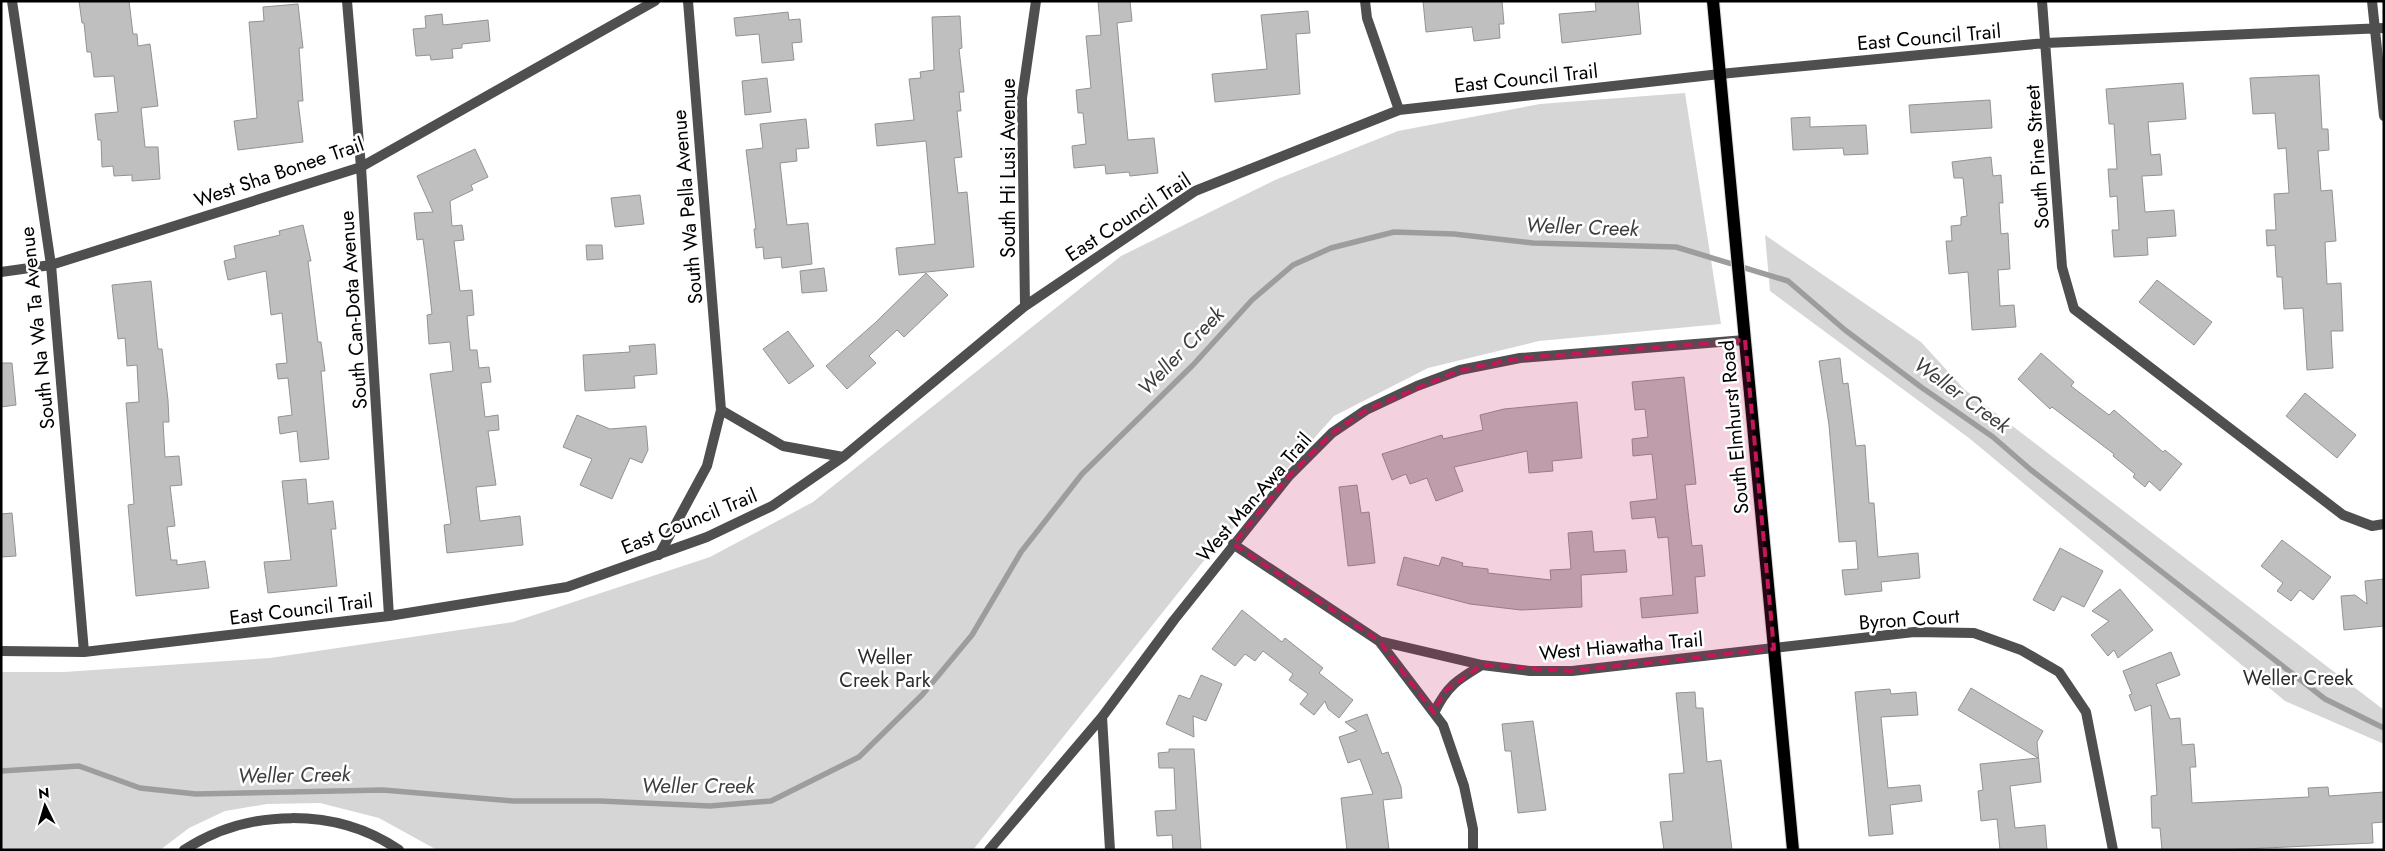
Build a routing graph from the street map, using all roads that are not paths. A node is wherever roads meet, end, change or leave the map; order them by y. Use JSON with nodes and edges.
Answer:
{"nodes":[{"id":1,"x":12,"y":1,"type":"edge"},
{"id":2,"x":347,"y":1,"type":"edge"},
{"id":3,"x":655,"y":1,"type":"edge"},
{"id":4,"x":688,"y":1,"type":"edge"},
{"id":5,"x":1036,"y":1,"type":"edge"},
{"id":6,"x":1365,"y":1,"type":"edge"},
{"id":7,"x":1713,"y":1,"type":"edge"},
{"id":8,"x":2042,"y":1,"type":"edge"},
{"id":9,"x":2372,"y":1,"type":"edge"},
{"id":10,"x":2380,"y":28,"type":"edge"},
{"id":11,"x":2046,"y":43,"type":"junction"},
{"id":12,"x":1720,"y":74,"type":"junction"},
{"id":13,"x":1399,"y":110,"type":"junction"},
{"id":14,"x":2384,"y":116,"type":"edge"},
{"id":15,"x":361,"y":167,"type":"junction"},
{"id":16,"x":51,"y":264,"type":"junction"},
{"id":17,"x":1,"y":272,"type":"edge"},
{"id":18,"x":1026,"y":306,"type":"junction"},
{"id":19,"x":1745,"y":340,"type":"junction"},
{"id":20,"x":721,"y":410,"type":"junction"},
{"id":21,"x":843,"y":457,"type":"junction"},
{"id":22,"x":2384,"y":524,"type":"edge"},
{"id":23,"x":1233,"y":544,"type":"junction"},
{"id":24,"x":659,"y":555,"type":"junction"},
{"id":25,"x":389,"y":616,"type":"junction"},
{"id":26,"x":1379,"y":640,"type":"junction"},
{"id":27,"x":1774,"y":649,"type":"junction"},
{"id":28,"x":1,"y":651,"type":"edge"},
{"id":29,"x":84,"y":652,"type":"junction"},
{"id":30,"x":1482,"y":665,"type":"junction"},
{"id":31,"x":1434,"y":713,"type":"junction"},
{"id":32,"x":1102,"y":717,"type":"junction"},
{"id":33,"x":184,"y":850,"type":"edge"},
{"id":34,"x":399,"y":850,"type":"edge"},
{"id":35,"x":989,"y":850,"type":"edge"},
{"id":36,"x":1110,"y":850,"type":"edge"},
{"id":37,"x":1473,"y":850,"type":"edge"},
{"id":38,"x":1793,"y":850,"type":"edge"},
{"id":39,"x":2113,"y":850,"type":"edge"}],
"edges":[{"from":1,"to":16,"type":"street","name":"South Na Wa Ta Avenue"},
{"from":2,"to":15,"type":"street","name":"South Can-Dota Avenue"},
{"from":3,"to":15,"type":"street","name":"West Sha Bonee Trail"},
{"from":4,"to":20,"type":"street","name":"South Wa Pella Avenue"},
{"from":5,"to":18,"type":"street","name":"South Hi Lusi Avenue"},
{"from":6,"to":13,"type":"street"},
{"from":7,"to":12,"type":"main road","name":"South Elmhurst Road"},
{"from":8,"to":11,"type":"street","name":"South Pine Street"},
{"from":9,"to":10,"type":"street"},
{"from":10,"to":11,"type":"street","name":"East Council Trail"},
{"from":10,"to":14,"type":"street"},
{"from":11,"to":12,"type":"street","name":"East Council Trail"},
{"from":11,"to":22,"type":"street","name":"South Pine Street"},
{"from":12,"to":13,"type":"street","name":"East Council Trail"},
{"from":12,"to":19,"type":"main road","name":"South Elmhurst Road"},
{"from":13,"to":18,"type":"street","name":"East Council Trail"},
{"from":15,"to":16,"type":"street","name":"West Sha Bonee Trail"},
{"from":15,"to":25,"type":"street","name":"South Can-Dota Avenue"},
{"from":16,"to":17,"type":"street","name":"West Sha Bonee Trail"},
{"from":16,"to":29,"type":"street","name":"South Na Wa Ta Avenue"},
{"from":18,"to":21,"type":"street","name":"East Council Trail"},
{"from":19,"to":23,"type":"street","name":"West Man-Awa Trail"},
{"from":19,"to":27,"type":"main road","name":"South Elmhurst Road"},
{"from":20,"to":21,"type":"street"},
{"from":20,"to":24,"type":"street","name":"South Wa Pella Avenue"},
{"from":21,"to":24,"type":"street","name":"East Council Trail"},
{"from":23,"to":26,"type":"street","name":"West Hiawatha Trail"},
{"from":23,"to":32,"type":"street","name":"West Man-Awa Trail"},
{"from":24,"to":25,"type":"street","name":"East Council Trail"},
{"from":25,"to":29,"type":"street","name":"East Council Trail"},
{"from":26,"to":30,"type":"street","name":"West Hiawatha Trail"},
{"from":26,"to":31,"type":"street"},
{"from":27,"to":30,"type":"street","name":"West Hiawatha Trail"},
{"from":27,"to":38,"type":"main road","name":"South Elmhurst Road"},
{"from":27,"to":39,"type":"street","name":"Byron Court"},
{"from":28,"to":29,"type":"street","name":"East Council Trail"},
{"from":30,"to":31,"type":"street"},
{"from":31,"to":37,"type":"street"},
{"from":32,"to":35,"type":"street","name":"West Man-Awa Trail"},
{"from":32,"to":36,"type":"street"},
{"from":33,"to":34,"type":"street"}]}
